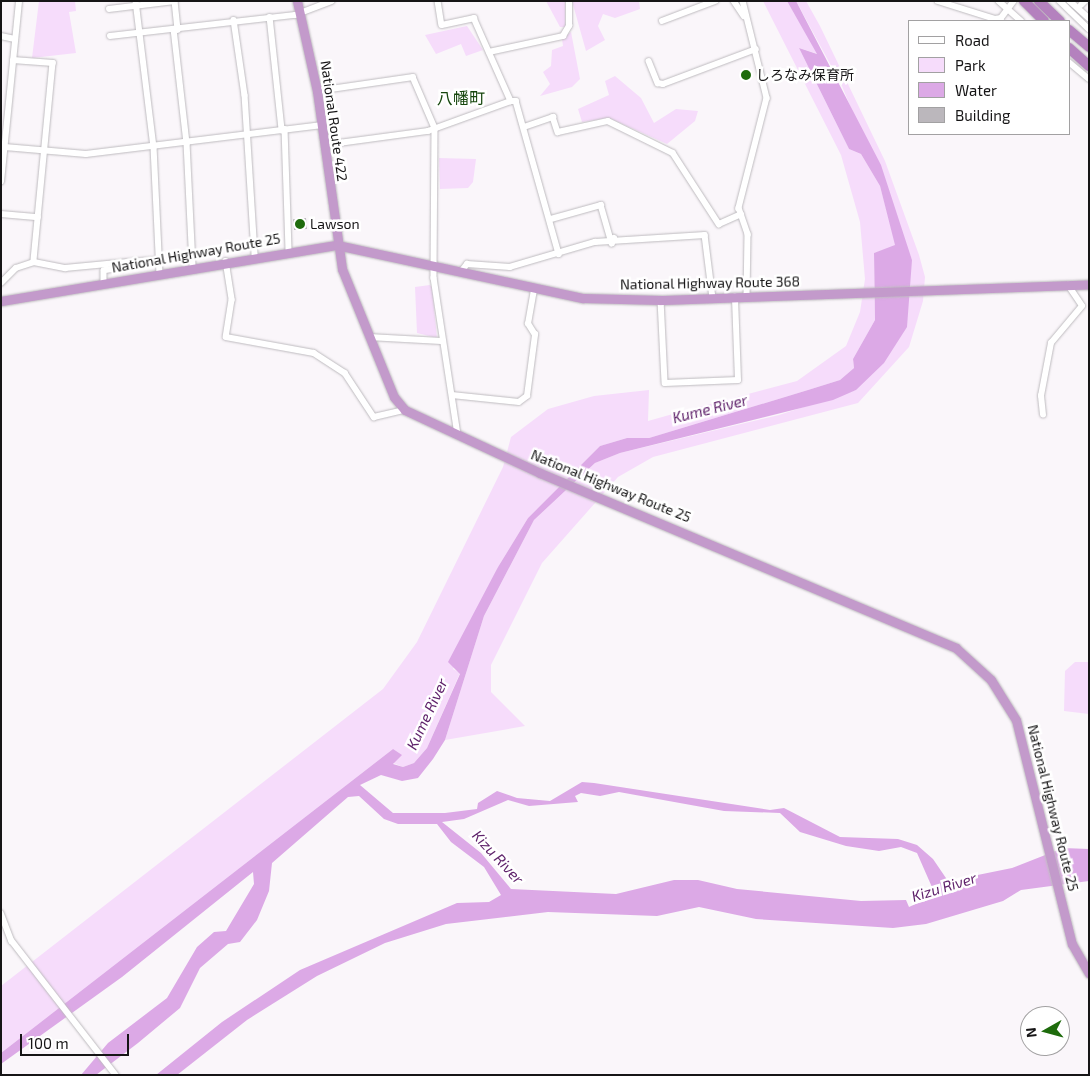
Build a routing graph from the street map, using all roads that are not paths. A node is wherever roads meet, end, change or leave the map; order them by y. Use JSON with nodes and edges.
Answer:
{"nodes":[{"id":1,"x":19,"y":1,"type":"edge"},
{"id":2,"x":297,"y":1,"type":"edge"},
{"id":3,"x":331,"y":1,"type":"edge"},
{"id":4,"x":438,"y":1,"type":"edge"},
{"id":5,"x":569,"y":1,"type":"edge"},
{"id":6,"x":715,"y":1,"type":"edge"},
{"id":7,"x":734,"y":1,"type":"edge"},
{"id":8,"x":743,"y":1,"type":"edge"},
{"id":9,"x":938,"y":1,"type":"edge"},
{"id":10,"x":999,"y":1,"type":"edge"},
{"id":11,"x":1039,"y":1,"type":"edge"},
{"id":12,"x":1060,"y":1,"type":"edge"},
{"id":13,"x":1070,"y":1,"type":"edge"},
{"id":14,"x":1013,"y":2,"type":"edge"},
{"id":15,"x":137,"y":4,"type":"edge"},
{"id":16,"x":1026,"y":4,"type":"edge"},
{"id":17,"x":109,"y":9,"type":"dead end"},
{"id":18,"x":1008,"y":9,"type":"junction"},
{"id":19,"x":302,"y":13,"type":"junction"},
{"id":20,"x":270,"y":17,"type":"junction"},
{"id":21,"x":1089,"y":18,"type":"edge"},
{"id":22,"x":234,"y":20,"type":"junction"},
{"id":23,"x":747,"y":20,"type":"junction"},
{"id":24,"x":1020,"y":20,"type":"edge"},
{"id":25,"x":1042,"y":20,"type":"edge"},
{"id":26,"x":1059,"y":20,"type":"edge"},
{"id":27,"x":662,"y":21,"type":"dead end"},
{"id":28,"x":1089,"y":29,"type":"edge"},
{"id":29,"x":176,"y":30,"type":"junction"},
{"id":30,"x":1070,"y":31,"type":"edge"},
{"id":31,"x":140,"y":33,"type":"junction"},
{"id":32,"x":1,"y":36,"type":"edge"},
{"id":33,"x":110,"y":36,"type":"dead end"},
{"id":34,"x":15,"y":39,"type":"junction"},
{"id":35,"x":1070,"y":47,"type":"edge"},
{"id":36,"x":1089,"y":47,"type":"edge"},
{"id":37,"x":756,"y":48,"type":"junction"},
{"id":38,"x":489,"y":52,"type":"junction"},
{"id":39,"x":13,"y":60,"type":"junction"},
{"id":40,"x":649,"y":61,"type":"dead end"},
{"id":41,"x":1070,"y":63,"type":"edge"},
{"id":42,"x":1089,"y":64,"type":"edge"},
{"id":43,"x":1089,"y":79,"type":"edge"},
{"id":44,"x":317,"y":90,"type":"junction"},
{"id":45,"x":511,"y":101,"type":"junction"},
{"id":46,"x":322,"y":125,"type":"junction"},
{"id":47,"x":524,"y":127,"type":"junction"},
{"id":48,"x":435,"y":128,"type":"junction"},
{"id":49,"x":283,"y":130,"type":"junction"},
{"id":50,"x":3,"y":133,"type":"edge"},
{"id":51,"x":248,"y":135,"type":"junction"},
{"id":52,"x":187,"y":143,"type":"junction"},
{"id":53,"x":324,"y":145,"type":"junction"},
{"id":54,"x":154,"y":146,"type":"junction"},
{"id":55,"x":5,"y":147,"type":"junction"},
{"id":56,"x":44,"y":151,"type":"junction"},
{"id":57,"x":1,"y":182,"type":"edge"},
{"id":58,"x":1,"y":214,"type":"edge"},
{"id":59,"x":741,"y":214,"type":"junction"},
{"id":60,"x":38,"y":217,"type":"junction"},
{"id":61,"x":551,"y":219,"type":"junction"},
{"id":62,"x":613,"y":241,"type":"junction"},
{"id":63,"x":337,"y":245,"type":"junction"},
{"id":64,"x":289,"y":250,"type":"junction"},
{"id":65,"x":559,"y":254,"type":"junction"},
{"id":66,"x":255,"y":256,"type":"junction"},
{"id":67,"x":159,"y":260,"type":"junction"},
{"id":68,"x":226,"y":261,"type":"junction"},
{"id":69,"x":34,"y":262,"type":"junction"},
{"id":70,"x":128,"y":262,"type":"junction"},
{"id":71,"x":435,"y":266,"type":"junction"},
{"id":72,"x":193,"y":267,"type":"junction"},
{"id":73,"x":460,"y":272,"type":"junction"},
{"id":74,"x":160,"y":273,"type":"junction"},
{"id":75,"x":1,"y":283,"type":"edge"},
{"id":76,"x":104,"y":283,"type":"junction"},
{"id":77,"x":1068,"y":284,"type":"junction"},
{"id":78,"x":1089,"y":284,"type":"edge"},
{"id":79,"x":534,"y":289,"type":"junction"},
{"id":80,"x":735,"y":297,"type":"junction"},
{"id":81,"x":747,"y":297,"type":"junction"},
{"id":82,"x":713,"y":298,"type":"junction"},
{"id":83,"x":661,"y":300,"type":"junction"},
{"id":84,"x":1,"y":301,"type":"edge"},
{"id":85,"x":366,"y":337,"type":"junction"},
{"id":86,"x":441,"y":341,"type":"junction"},
{"id":87,"x":452,"y":395,"type":"junction"},
{"id":88,"x":405,"y":410,"type":"junction"},
{"id":89,"x":1043,"y":415,"type":"dead end"},
{"id":90,"x":458,"y":435,"type":"junction"},
{"id":91,"x":1,"y":913,"type":"edge"},
{"id":92,"x":1086,"y":970,"type":"edge"},
{"id":93,"x":116,"y":1075,"type":"edge"}],
"edges":[{"from":1,"to":34,"type":"street"},
{"from":2,"to":19,"type":"highway","name":"National Route 422"},
{"from":3,"to":19,"type":"street"},
{"from":4,"to":38,"type":"street"},
{"from":5,"to":38,"type":"street"},
{"from":6,"to":27,"type":"street"},
{"from":7,"to":23,"type":"street"},
{"from":8,"to":23,"type":"street"},
{"from":9,"to":18,"type":"street"},
{"from":10,"to":18,"type":"street"},
{"from":11,"to":26,"type":"highway"},
{"from":12,"to":28,"type":"street"},
{"from":13,"to":21,"type":"street"},
{"from":14,"to":18,"type":"street"},
{"from":15,"to":17,"type":"street"},
{"from":15,"to":29,"type":"street"},
{"from":15,"to":31,"type":"street"},
{"from":16,"to":25,"type":"highway"},
{"from":18,"to":24,"type":"street"},
{"from":19,"to":20,"type":"street"},
{"from":19,"to":44,"type":"highway","name":"National Route 422"},
{"from":20,"to":22,"type":"street"},
{"from":20,"to":49,"type":"street"},
{"from":22,"to":29,"type":"street"},
{"from":22,"to":51,"type":"street"},
{"from":23,"to":37,"type":"street"},
{"from":29,"to":31,"type":"street"},
{"from":29,"to":52,"type":"street"},
{"from":30,"to":36,"type":"highway"},
{"from":31,"to":33,"type":"street"},
{"from":31,"to":54,"type":"street"},
{"from":32,"to":34,"type":"street"},
{"from":34,"to":39,"type":"street"},
{"from":35,"to":42,"type":"highway"},
{"from":37,"to":40,"type":"street"},
{"from":37,"to":59,"type":"street"},
{"from":38,"to":45,"type":"street"},
{"from":39,"to":50,"type":"street"},
{"from":39,"to":56,"type":"street"},
{"from":41,"to":43,"type":"street"},
{"from":44,"to":46,"type":"highway","name":"National Route 422"},
{"from":44,"to":48,"type":"street"},
{"from":45,"to":47,"type":"street"},
{"from":45,"to":48,"type":"street"},
{"from":46,"to":49,"type":"street"},
{"from":46,"to":53,"type":"highway","name":"National Route 422"},
{"from":47,"to":59,"type":"street"},
{"from":47,"to":61,"type":"street"},
{"from":48,"to":53,"type":"street"},
{"from":48,"to":71,"type":"street"},
{"from":49,"to":51,"type":"street"},
{"from":49,"to":64,"type":"street"},
{"from":50,"to":55,"type":"street"},
{"from":51,"to":52,"type":"street"},
{"from":51,"to":66,"type":"street"},
{"from":52,"to":54,"type":"street"},
{"from":52,"to":72,"type":"street"},
{"from":53,"to":63,"type":"highway","name":"National Route 422"},
{"from":54,"to":56,"type":"street"},
{"from":54,"to":67,"type":"street"},
{"from":55,"to":56,"type":"street"},
{"from":55,"to":57,"type":"street"},
{"from":56,"to":60,"type":"street"},
{"from":58,"to":60,"type":"street"},
{"from":59,"to":81,"type":"street"},
{"from":60,"to":69,"type":"street"},
{"from":61,"to":62,"type":"street"},
{"from":61,"to":65,"type":"street"},
{"from":62,"to":65,"type":"street"},
{"from":62,"to":82,"type":"street"},
{"from":63,"to":64,"type":"highway","name":"National Highway Route 25"},
{"from":63,"to":71,"type":"highway","name":"National Highway Route 368"},
{"from":63,"to":85,"type":"highway","name":"National Highway Route 25"},
{"from":64,"to":66,"type":"highway","name":"National Highway Route 25"},
{"from":65,"to":73,"type":"street"},
{"from":66,"to":68,"type":"highway","name":"National Highway Route 25"},
{"from":67,"to":70,"type":"street"},
{"from":67,"to":74,"type":"street"},
{"from":68,"to":72,"type":"highway","name":"National Highway Route 25"},
{"from":68,"to":88,"type":"street"},
{"from":69,"to":70,"type":"street"},
{"from":69,"to":75,"type":"street"},
{"from":70,"to":76,"type":"street"},
{"from":71,"to":73,"type":"highway","name":"National Highway Route 368"},
{"from":71,"to":86,"type":"street"},
{"from":72,"to":74,"type":"highway","name":"National Highway Route 25"},
{"from":73,"to":79,"type":"highway","name":"National Highway Route 368"},
{"from":74,"to":76,"type":"highway","name":"National Highway Route 25"},
{"from":76,"to":84,"type":"highway","name":"National Highway Route 25"},
{"from":77,"to":78,"type":"highway","name":"National Highway Route 368"},
{"from":77,"to":81,"type":"highway","name":"National Highway Route 368"},
{"from":77,"to":89,"type":"street"},
{"from":79,"to":83,"type":"highway","name":"National Highway Route 368"},
{"from":79,"to":87,"type":"street"},
{"from":80,"to":81,"type":"highway","name":"National Highway Route 368"},
{"from":80,"to":82,"type":"highway","name":"National Highway Route 368"},
{"from":80,"to":83,"type":"street"},
{"from":82,"to":83,"type":"highway","name":"National Highway Route 368"},
{"from":85,"to":86,"type":"street"},
{"from":85,"to":88,"type":"highway","name":"National Highway Route 25"},
{"from":86,"to":87,"type":"street"},
{"from":87,"to":90,"type":"street"},
{"from":88,"to":90,"type":"highway","name":"National Highway Route 25"},
{"from":90,"to":92,"type":"highway","name":"National Highway Route 25"},
{"from":91,"to":93,"type":"street"}]}
